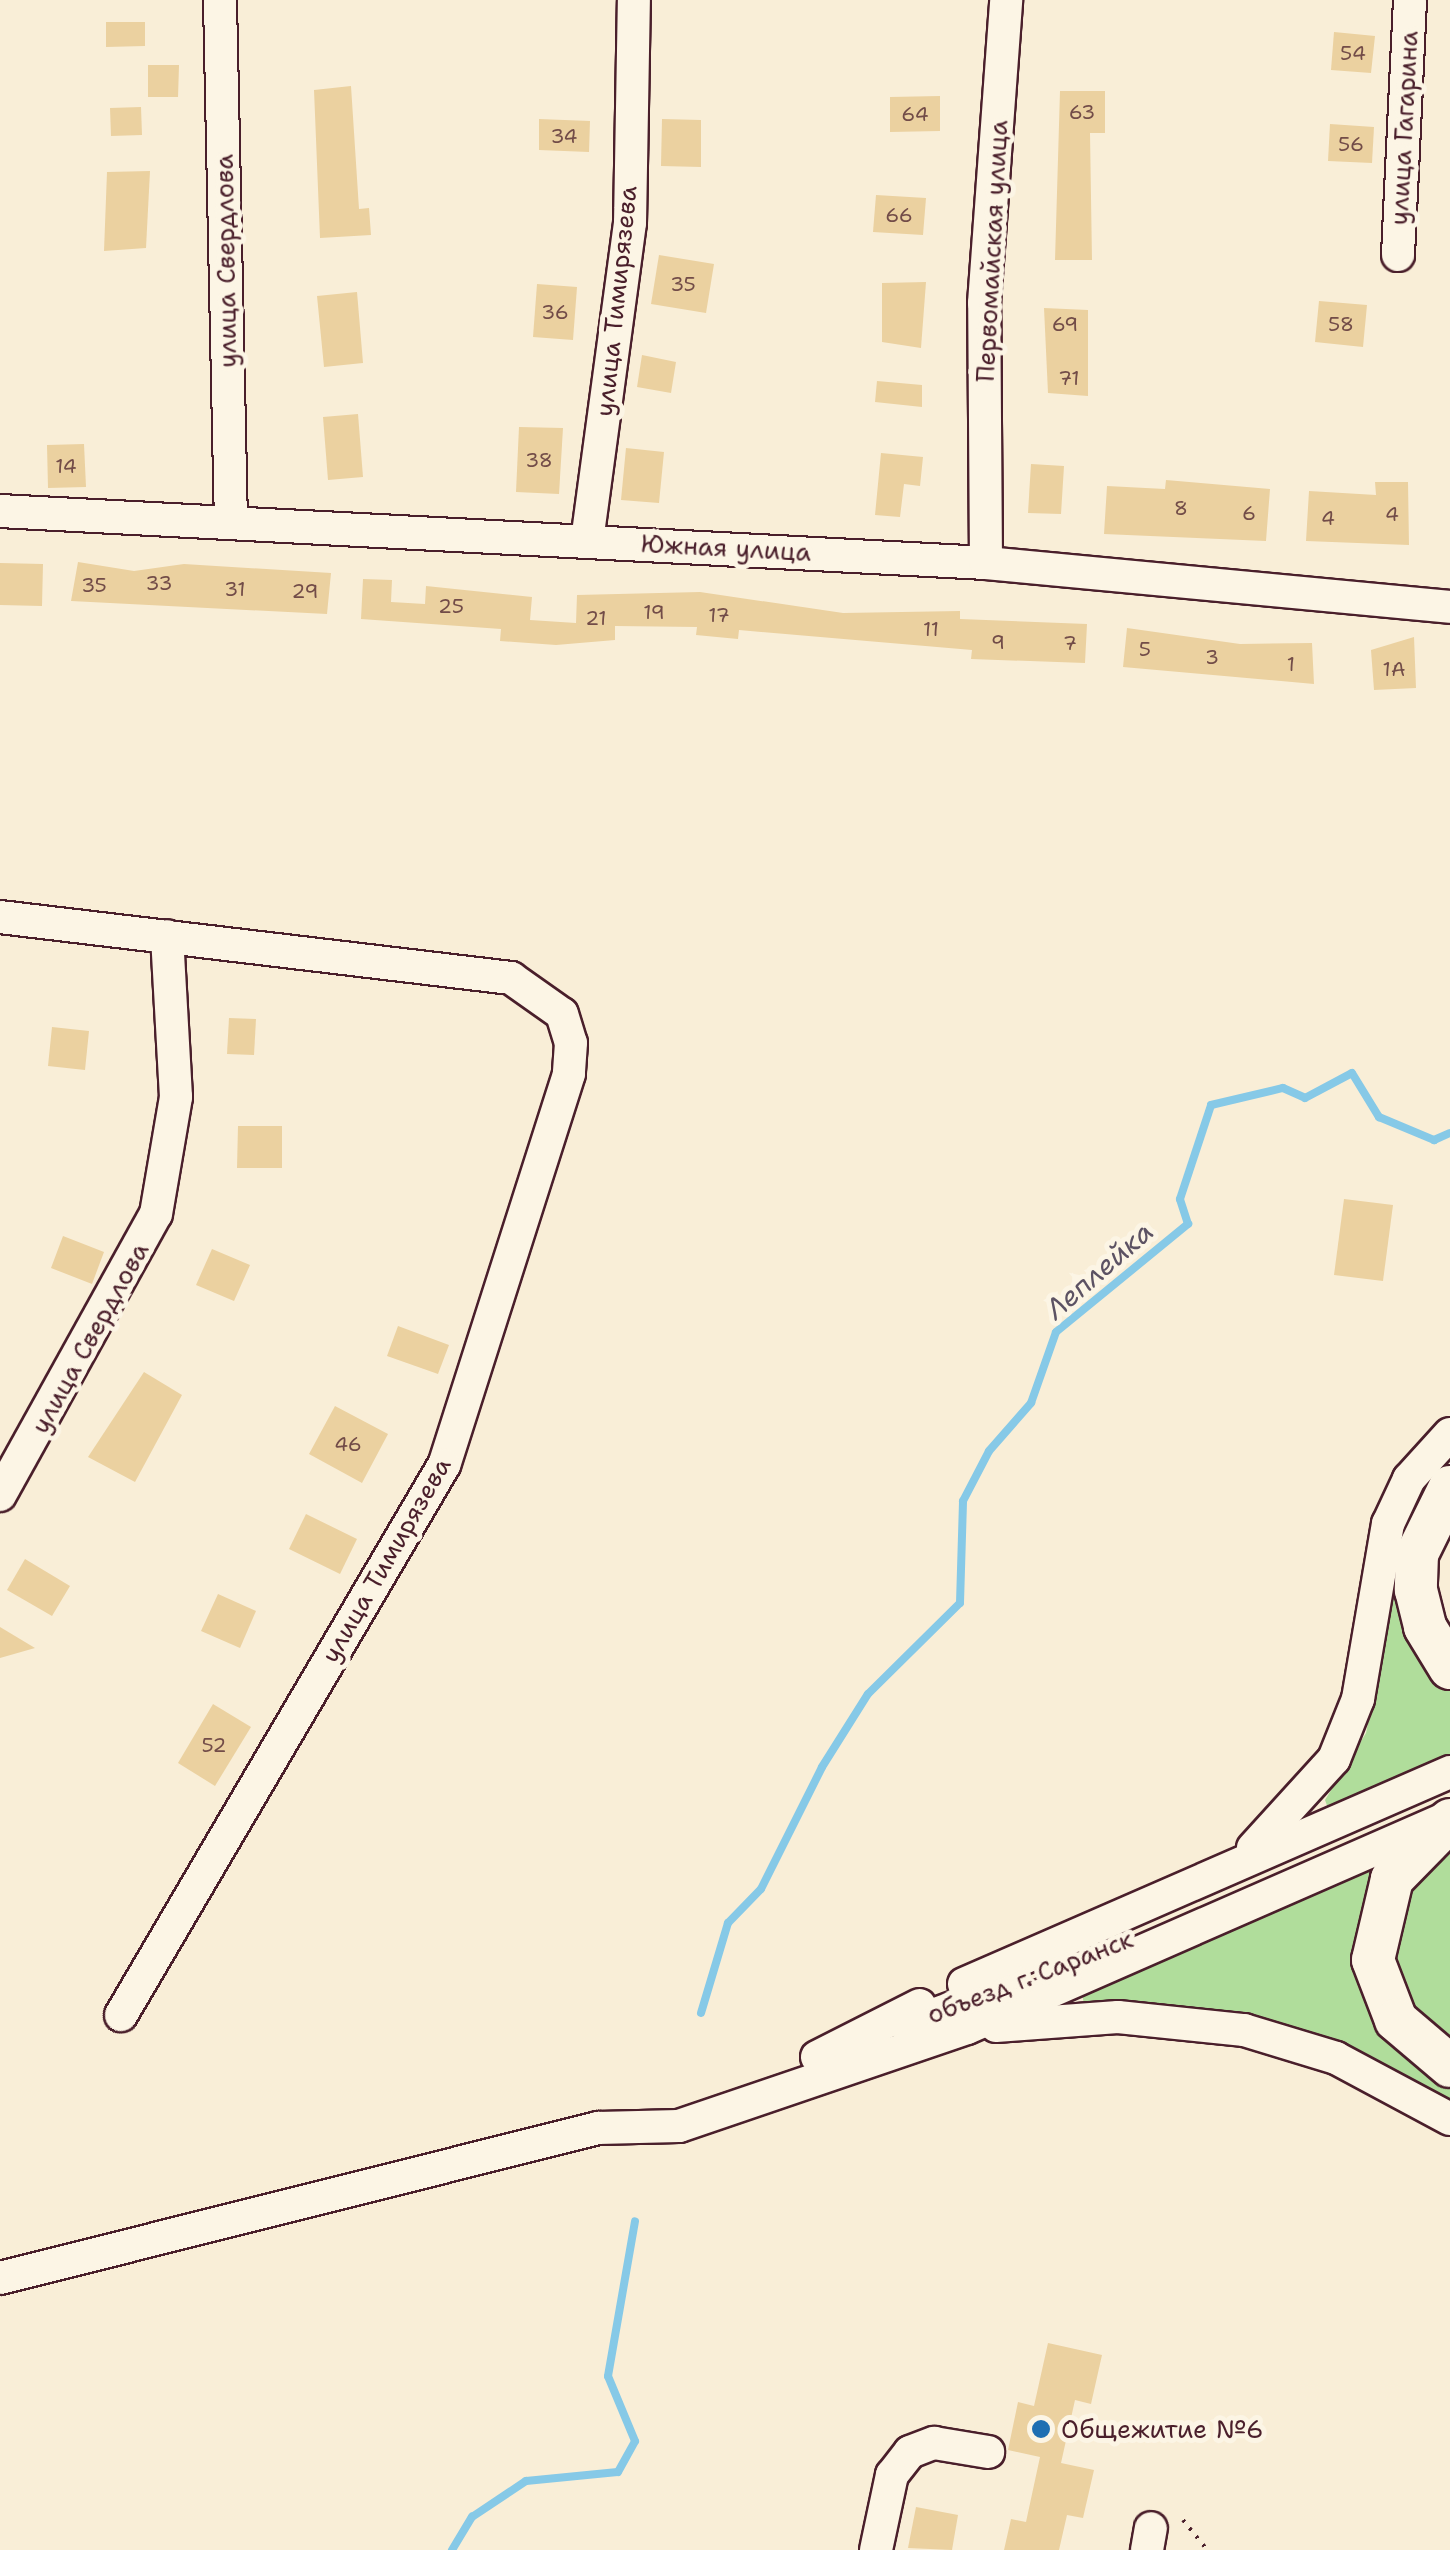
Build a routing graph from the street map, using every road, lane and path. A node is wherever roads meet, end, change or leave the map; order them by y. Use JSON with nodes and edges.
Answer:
{"nodes":[{"id":1,"x":220,"y":0,"type":"edge"},
{"id":2,"x":634,"y":0,"type":"edge"},
{"id":3,"x":1006,"y":0,"type":"edge"},
{"id":4,"x":1410,"y":0,"type":"edge"},
{"id":5,"x":1398,"y":255,"type":"dead end"},
{"id":6,"x":0,"y":511,"type":"edge"},
{"id":7,"x":231,"y":523,"type":"junction"},
{"id":8,"x":586,"y":541,"type":"junction"},
{"id":9,"x":986,"y":562,"type":"junction"},
{"id":10,"x":1450,"y":607,"type":"edge"},
{"id":11,"x":0,"y":917,"type":"edge"},
{"id":12,"x":167,"y":936,"type":"junction"},
{"id":13,"x":1450,"y":1434,"type":"edge"},
{"id":14,"x":1450,"y":1487,"type":"edge"},
{"id":15,"x":0,"y":1494,"type":"edge"},
{"id":16,"x":1450,"y":1668,"type":"edge"},
{"id":17,"x":1450,"y":1772,"type":"edge"},
{"id":18,"x":1450,"y":1795,"type":"edge"},
{"id":19,"x":1450,"y":1818,"type":"edge"},
{"id":20,"x":1222,"y":1873,"type":"junction"},
{"id":21,"x":121,"y":2015,"type":"dead end"},
{"id":22,"x":966,"y":2028,"type":"junction"},
{"id":23,"x":817,"y":2057,"type":"junction"},
{"id":24,"x":1450,"y":2066,"type":"edge"},
{"id":25,"x":1450,"y":2119,"type":"edge"},
{"id":26,"x":598,"y":2128,"type":"junction"},
{"id":27,"x":0,"y":2278,"type":"edge"},
{"id":28,"x":988,"y":2452,"type":"dead end"},
{"id":29,"x":1160,"y":2533,"type":"edge"},
{"id":30,"x":876,"y":2550,"type":"edge"},
{"id":31,"x":1207,"y":2550,"type":"edge"}],
"edges":[{"from":1,"to":7,"type":"street","name":"улица Свердлова"},
{"from":2,"to":8,"type":"street","name":"улица Тимирязева"},
{"from":3,"to":9,"type":"street","name":"Первомайская улица"},
{"from":4,"to":5,"type":"street","name":"улица Гагарина"},
{"from":6,"to":7,"type":"street","name":"Южная улица"},
{"from":7,"to":8,"type":"street","name":"Южная улица"},
{"from":8,"to":9,"type":"street","name":"Южная улица"},
{"from":9,"to":10,"type":"street","name":"Южная улица"},
{"from":11,"to":12,"type":"street"},
{"from":12,"to":15,"type":"street","name":"улица Свердлова"},
{"from":12,"to":21,"type":"street","name":"улица Тимирязева"},
{"from":13,"to":20,"type":"street"},
{"from":14,"to":16,"type":"main road"},
{"from":17,"to":20,"type":"street"},
{"from":18,"to":23,"type":"street","name":"объезд г. Саранск"},
{"from":19,"to":22,"type":"street"},
{"from":19,"to":24,"type":"main road"},
{"from":20,"to":23,"type":"street"},
{"from":22,"to":25,"type":"street"},
{"from":22,"to":26,"type":"street"},
{"from":23,"to":26,"type":"street","name":"объезд г. Саранск"},
{"from":26,"to":27,"type":"street"},
{"from":28,"to":30,"type":"street"},
{"from":29,"to":31,"type":"path"}]}
